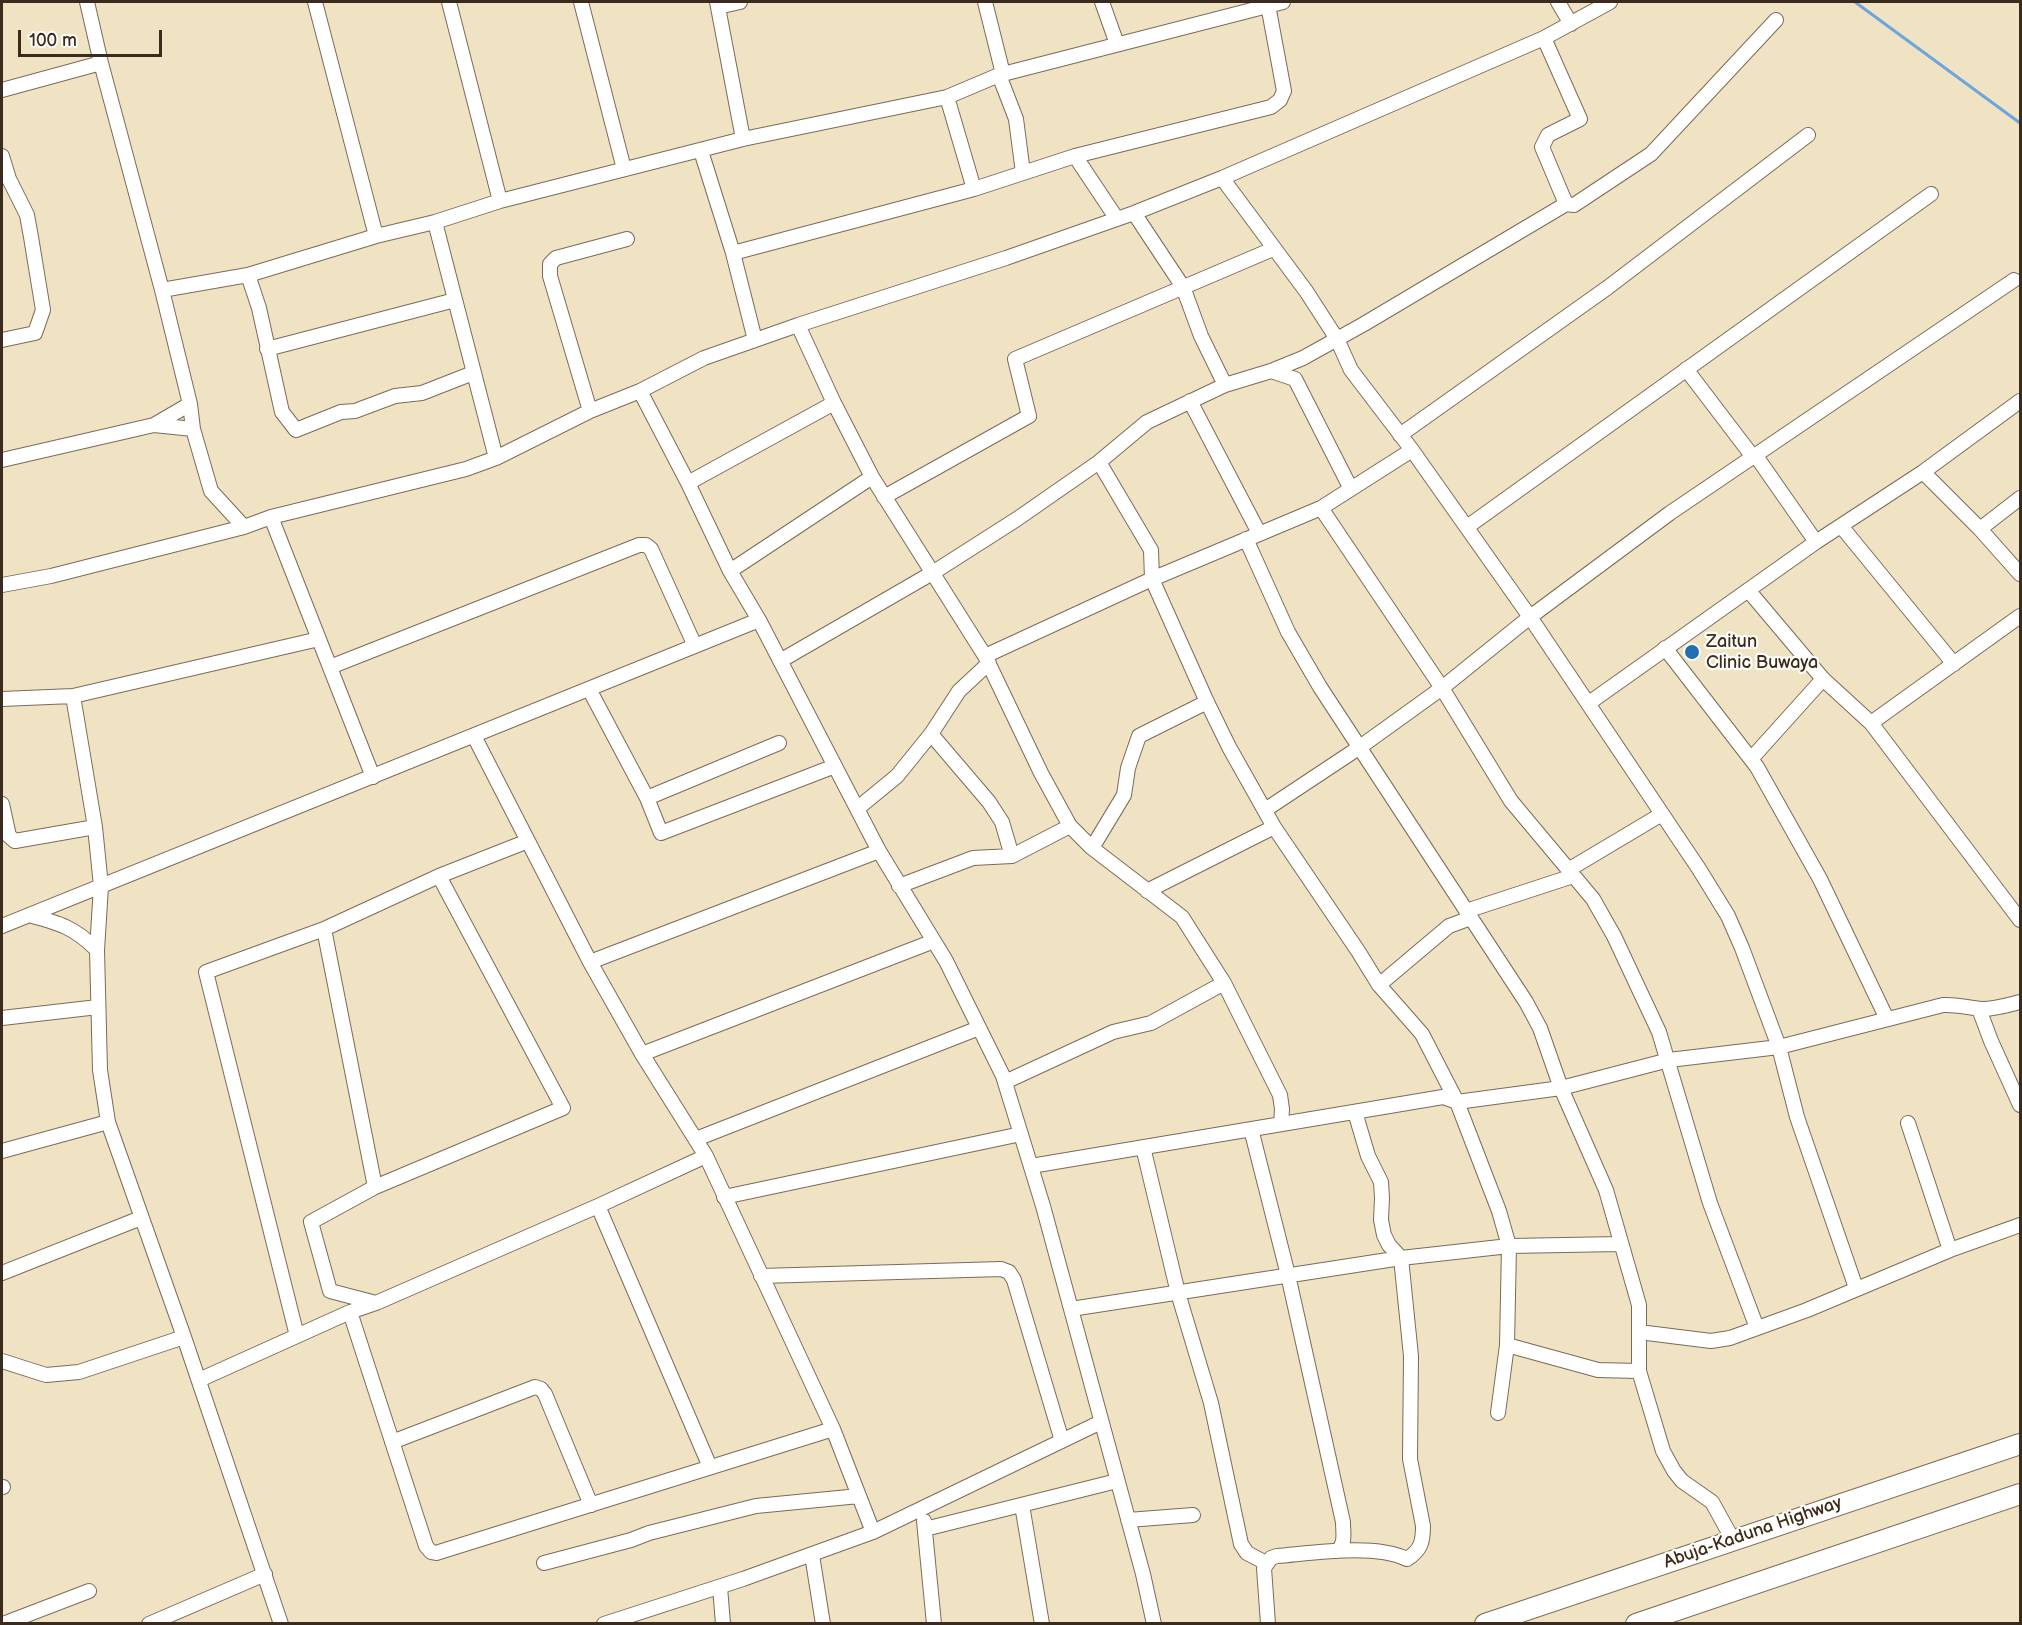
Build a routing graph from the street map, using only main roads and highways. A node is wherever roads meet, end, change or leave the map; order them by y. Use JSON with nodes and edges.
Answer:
{"nodes":[{"id":1,"x":2020,"y":1444,"type":"edge"},
{"id":2,"x":2020,"y":1494,"type":"edge"},
{"id":3,"x":1485,"y":1623,"type":"edge"},
{"id":4,"x":1636,"y":1623,"type":"edge"}],
"edges":[{"from":1,"to":3,"type":"highway","name":"Abuja-Kaduna Highway"},
{"from":2,"to":4,"type":"highway"}]}
